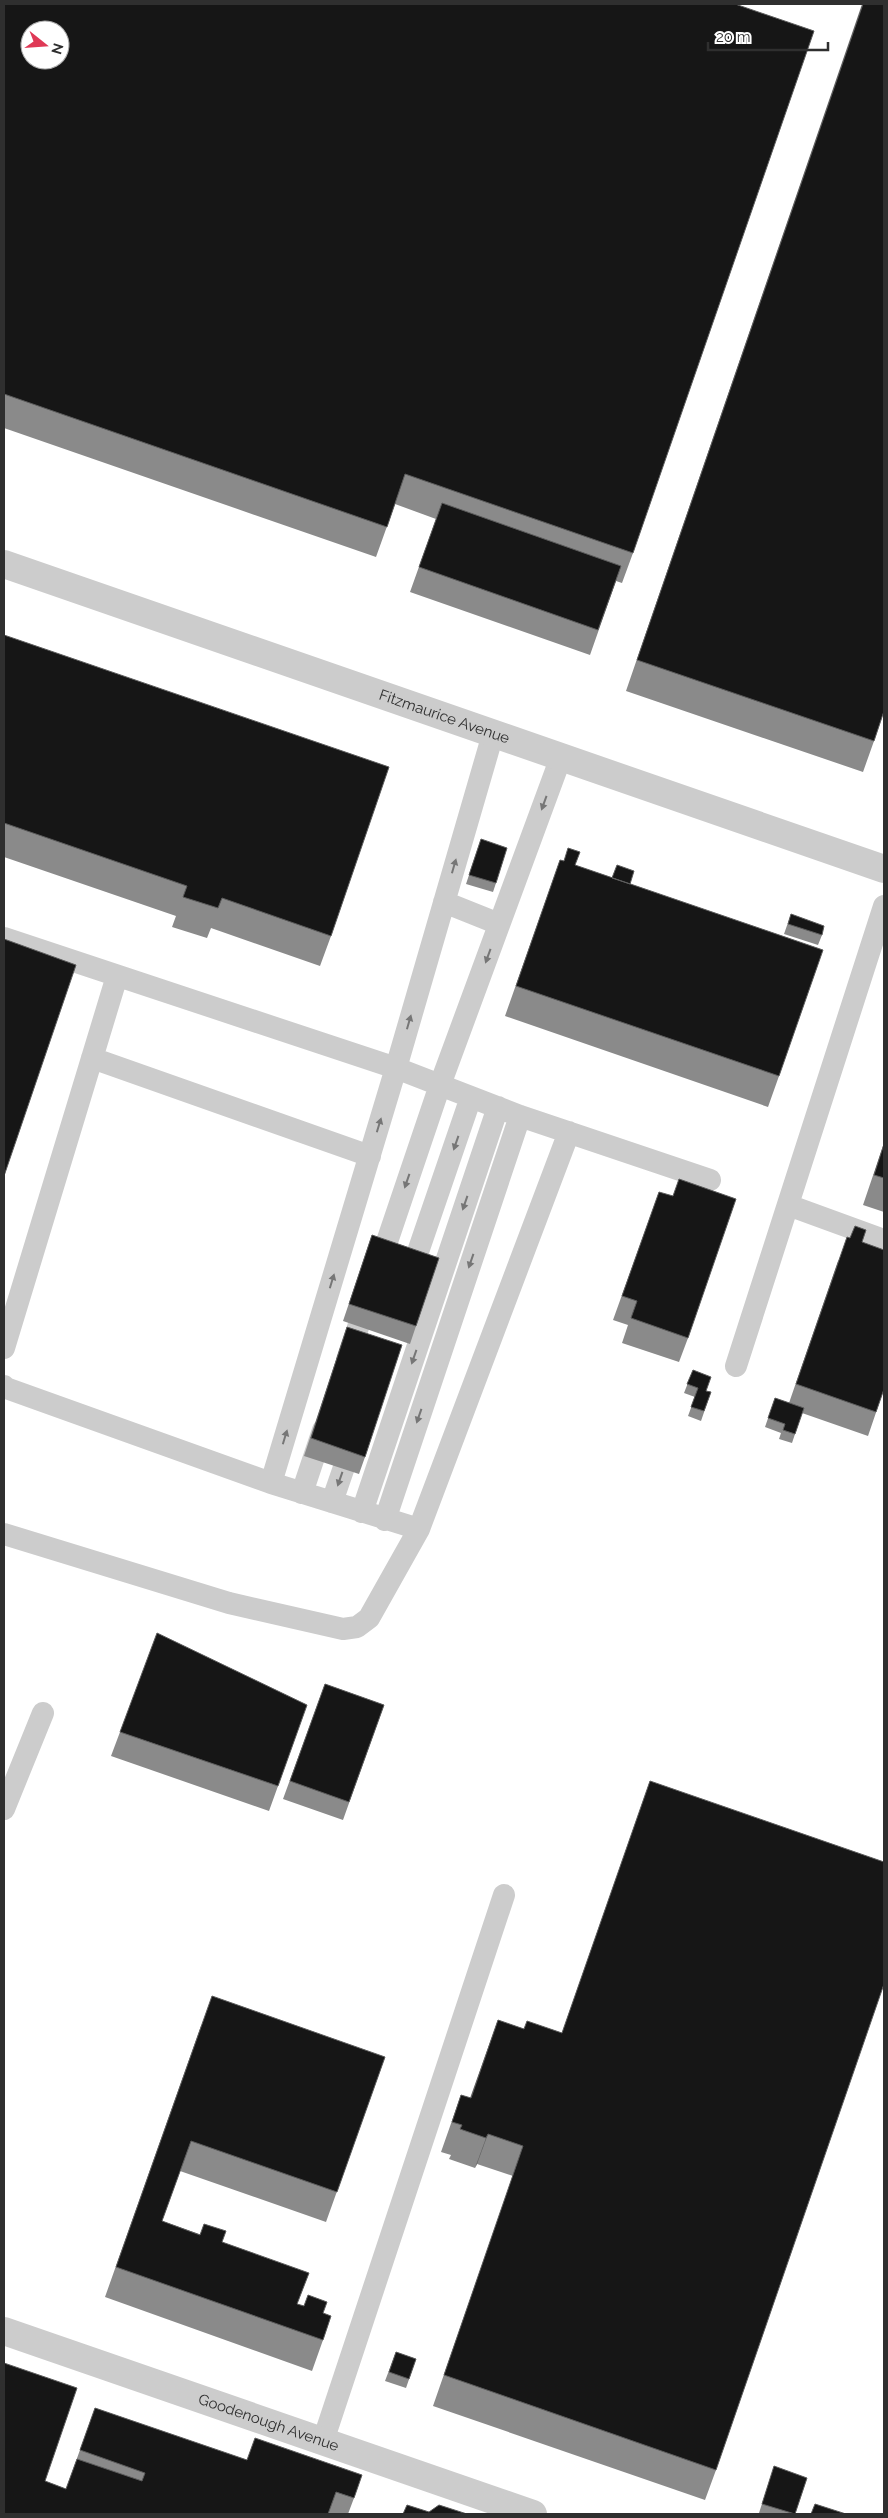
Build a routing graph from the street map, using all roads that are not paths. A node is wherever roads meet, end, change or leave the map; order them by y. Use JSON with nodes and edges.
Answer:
{"nodes":[{"id":1,"x":4,"y":564,"type":"edge"},
{"id":2,"x":493,"y":734,"type":"junction"},
{"id":3,"x":561,"y":757,"type":"junction"},
{"id":4,"x":884,"y":869,"type":"edge"},
{"id":5,"x":444,"y":902,"type":"junction"},
{"id":6,"x":884,"y":906,"type":"edge"},
{"id":7,"x":499,"y":924,"type":"junction"},
{"id":8,"x":4,"y":938,"type":"edge"},
{"id":9,"x":117,"y":976,"type":"junction"},
{"id":10,"x":92,"y":1058,"type":"junction"},
{"id":11,"x":396,"y":1068,"type":"junction"},
{"id":12,"x":440,"y":1085,"type":"junction"},
{"id":13,"x":472,"y":1097,"type":"junction"},
{"id":14,"x":498,"y":1107,"type":"junction"},
{"id":15,"x":520,"y":1116,"type":"junction"},
{"id":16,"x":569,"y":1132,"type":"junction"},
{"id":17,"x":370,"y":1156,"type":"junction"},
{"id":18,"x":710,"y":1180,"type":"dead end"},
{"id":19,"x":788,"y":1205,"type":"junction"},
{"id":20,"x":884,"y":1240,"type":"edge"},
{"id":21,"x":403,"y":1295,"type":"edge"},
{"id":22,"x":4,"y":1348,"type":"edge"},
{"id":23,"x":736,"y":1366,"type":"dead end"},
{"id":24,"x":340,"y":1382,"type":"edge"},
{"id":25,"x":4,"y":1386,"type":"edge"},
{"id":26,"x":330,"y":1410,"type":"edge"},
{"id":27,"x":361,"y":1418,"type":"edge"},
{"id":28,"x":271,"y":1483,"type":"junction"},
{"id":29,"x":302,"y":1493,"type":"junction"},
{"id":30,"x":332,"y":1502,"type":"junction"},
{"id":31,"x":362,"y":1512,"type":"junction"},
{"id":32,"x":385,"y":1520,"type":"junction"},
{"id":33,"x":418,"y":1529,"type":"junction"},
{"id":34,"x":4,"y":1534,"type":"edge"},
{"id":35,"x":43,"y":1713,"type":"dead end"},
{"id":36,"x":4,"y":1809,"type":"edge"},
{"id":37,"x":504,"y":1895,"type":"dead end"},
{"id":38,"x":4,"y":2332,"type":"edge"},
{"id":39,"x":323,"y":2441,"type":"junction"},
{"id":40,"x":533,"y":2514,"type":"edge"}],
"edges":[{"from":1,"to":2,"type":"street","name":"Fitzmaurice Avenue"},
{"from":2,"to":3,"type":"street","name":"Fitzmaurice Avenue"},
{"from":5,"to":2,"type":"lane","one_way":true},
{"from":3,"to":4,"type":"street","name":"Fitzmaurice Avenue"},
{"from":3,"to":7,"type":"lane","one_way":true},
{"from":5,"to":7,"type":"lane"},
{"from":11,"to":5,"type":"lane","one_way":true},
{"from":6,"to":19,"type":"lane"},
{"from":7,"to":12,"type":"lane","one_way":true},
{"from":8,"to":9,"type":"lane"},
{"from":9,"to":10,"type":"lane"},
{"from":9,"to":11,"type":"lane"},
{"from":10,"to":17,"type":"lane"},
{"from":10,"to":22,"type":"lane"},
{"from":11,"to":12,"type":"lane"},
{"from":17,"to":11,"type":"lane","one_way":true},
{"from":12,"to":13,"type":"lane"},
{"from":12,"to":24,"type":"lane","one_way":true},
{"from":13,"to":14,"type":"lane"},
{"from":13,"to":21,"type":"lane","one_way":true},
{"from":14,"to":15,"type":"lane"},
{"from":14,"to":31,"type":"lane","one_way":true},
{"from":15,"to":16,"type":"lane"},
{"from":15,"to":32,"type":"lane","one_way":true},
{"from":16,"to":18,"type":"lane"},
{"from":16,"to":33,"type":"lane"},
{"from":28,"to":17,"type":"lane","one_way":true},
{"from":19,"to":20,"type":"lane"},
{"from":19,"to":23,"type":"lane"},
{"from":25,"to":28,"type":"lane"},
{"from":26,"to":29,"type":"lane"},
{"from":27,"to":30,"type":"lane","one_way":true},
{"from":28,"to":29,"type":"lane"},
{"from":29,"to":30,"type":"lane"},
{"from":30,"to":31,"type":"lane"},
{"from":31,"to":32,"type":"lane"},
{"from":32,"to":33,"type":"lane"},
{"from":33,"to":34,"type":"lane"},
{"from":35,"to":36,"type":"lane"},
{"from":37,"to":39,"type":"lane"},
{"from":38,"to":39,"type":"street","name":"Goodenough Avenue"},
{"from":39,"to":40,"type":"street","name":"Goodenough Avenue"}]}
